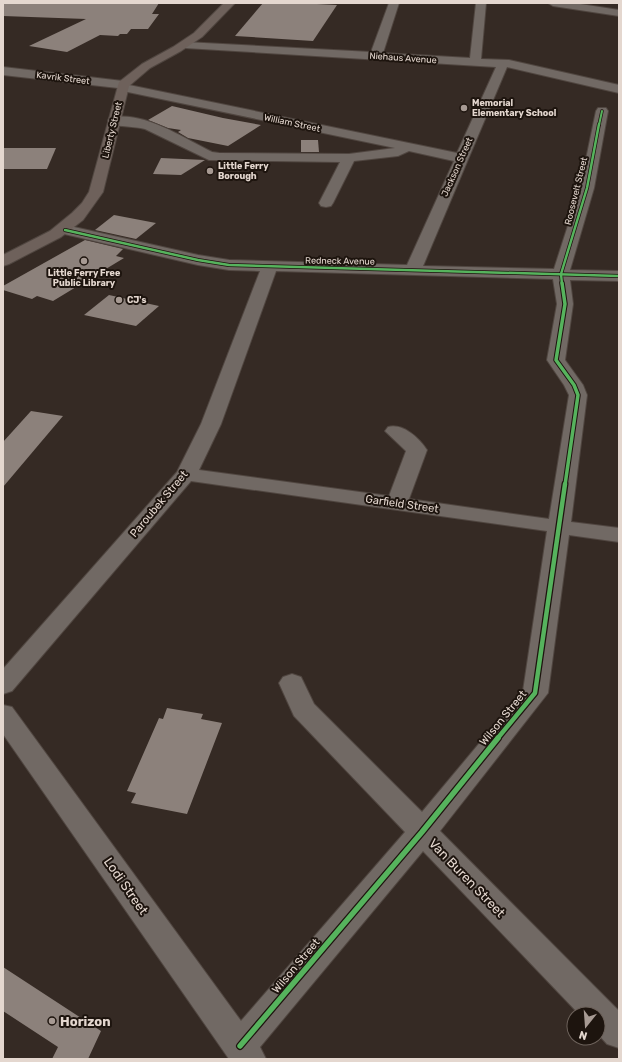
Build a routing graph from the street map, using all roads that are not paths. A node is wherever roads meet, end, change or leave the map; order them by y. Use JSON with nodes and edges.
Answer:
{"nodes":[{"id":1,"x":230,"y":3,"type":"edge"},
{"id":2,"x":394,"y":3,"type":"edge"},
{"id":3,"x":481,"y":3,"type":"edge"},
{"id":4,"x":553,"y":3,"type":"edge"},
{"id":5,"x":619,"y":13,"type":"edge"},
{"id":6,"x":185,"y":44,"type":"junction"},
{"id":7,"x":376,"y":56,"type":"junction"},
{"id":8,"x":475,"y":62,"type":"junction"},
{"id":9,"x":503,"y":64,"type":"junction"},
{"id":10,"x":3,"y":71,"type":"edge"},
{"id":11,"x":41,"y":75,"type":"junction"},
{"id":12,"x":10,"y":85,"type":"dead end"},
{"id":13,"x":123,"y":86,"type":"junction"},
{"id":14,"x":619,"y":89,"type":"edge"},
{"id":15,"x":602,"y":111,"type":"dead end"},
{"id":16,"x":114,"y":121,"type":"junction"},
{"id":17,"x":409,"y":147,"type":"junction"},
{"id":18,"x":349,"y":158,"type":"junction"},
{"id":19,"x":461,"y":158,"type":"junction"},
{"id":20,"x":326,"y":203,"type":"dead end"},
{"id":21,"x":65,"y":230,"type":"junction"},
{"id":22,"x":3,"y":261,"type":"edge"},
{"id":23,"x":269,"y":267,"type":"junction"},
{"id":24,"x":413,"y":270,"type":"junction"},
{"id":25,"x":561,"y":274,"type":"junction"},
{"id":26,"x":619,"y":276,"type":"edge"},
{"id":27,"x":395,"y":431,"type":"dead end"},
{"id":28,"x":186,"y":474,"type":"junction"},
{"id":29,"x":397,"y":504,"type":"junction"},
{"id":30,"x":559,"y":527,"type":"junction"},
{"id":31,"x":619,"y":535,"type":"edge"},
{"id":32,"x":292,"y":683,"type":"dead end"},
{"id":33,"x":3,"y":685,"type":"edge"},
{"id":34,"x":3,"y":714,"type":"edge"},
{"id":35,"x":422,"y":832,"type":"junction"},
{"id":36,"x":619,"y":1033,"type":"edge"},
{"id":37,"x":245,"y":1052,"type":"edge"}],
"edges":[{"from":1,"to":6,"type":"main road"},
{"from":2,"to":7,"type":"street"},
{"from":3,"to":8,"type":"street"},
{"from":4,"to":5,"type":"street"},
{"from":6,"to":7,"type":"street","name":"Niehaus Avenue"},
{"from":6,"to":13,"type":"main road"},
{"from":7,"to":8,"type":"street","name":"Niehaus Avenue"},
{"from":8,"to":9,"type":"street","name":"Niehaus Avenue"},
{"from":9,"to":14,"type":"street","name":"Niehaus Avenue"},
{"from":9,"to":19,"type":"street","name":"Jackson Street"},
{"from":10,"to":11,"type":"street","name":"Kavrik Street"},
{"from":11,"to":12,"type":"street"},
{"from":11,"to":13,"type":"street","name":"Kavrik Street"},
{"from":13,"to":16,"type":"main road","name":"Liberty Street"},
{"from":13,"to":17,"type":"street","name":"William Street"},
{"from":15,"to":25,"type":"street","name":"Roosevelt Street"},
{"from":16,"to":18,"type":"street"},
{"from":16,"to":21,"type":"main road","name":"Liberty Street"},
{"from":17,"to":18,"type":"street"},
{"from":17,"to":19,"type":"street","name":"William Street"},
{"from":18,"to":20,"type":"street"},
{"from":19,"to":24,"type":"street","name":"Jackson Street"},
{"from":21,"to":22,"type":"main road","name":"Liberty Street"},
{"from":21,"to":23,"type":"street","name":"Redneck Avenue"},
{"from":23,"to":24,"type":"street","name":"Redneck Avenue"},
{"from":23,"to":28,"type":"street","name":"Paroubek Street"},
{"from":24,"to":25,"type":"street","name":"Redneck Avenue"},
{"from":25,"to":26,"type":"street","name":"Redneck Avenue"},
{"from":25,"to":30,"type":"street","name":"Wilson Street"},
{"from":27,"to":29,"type":"street"},
{"from":28,"to":29,"type":"street","name":"Garfield Street"},
{"from":28,"to":33,"type":"street","name":"Paroubek Street"},
{"from":29,"to":30,"type":"street","name":"Garfield Street"},
{"from":30,"to":31,"type":"street","name":"Garfield Street"},
{"from":30,"to":35,"type":"street","name":"Wilson Street"},
{"from":32,"to":35,"type":"street","name":"Van Buren Street"},
{"from":34,"to":37,"type":"street","name":"Lodi Street"},
{"from":35,"to":36,"type":"street","name":"Van Buren Street"},
{"from":35,"to":37,"type":"street","name":"Wilson Street"}]}
